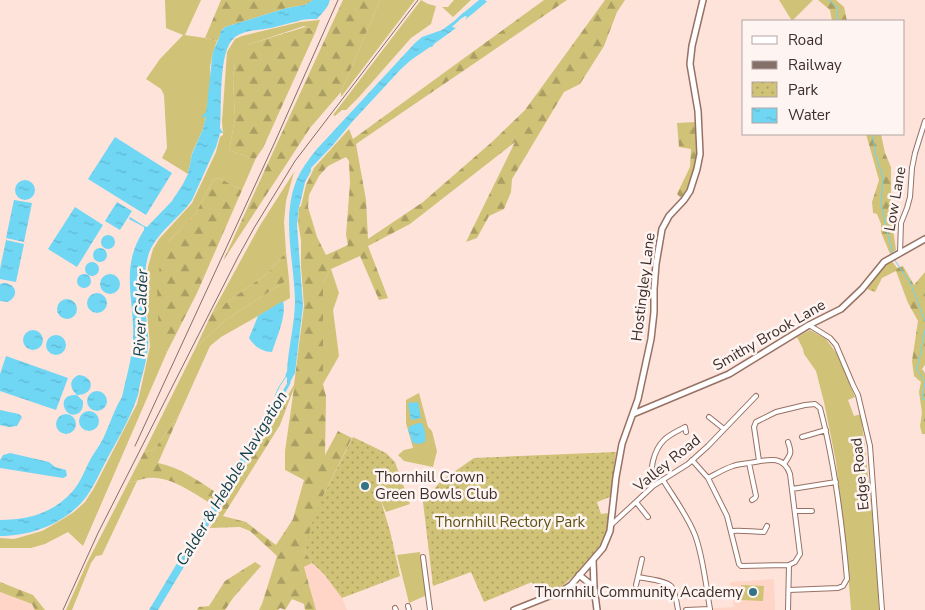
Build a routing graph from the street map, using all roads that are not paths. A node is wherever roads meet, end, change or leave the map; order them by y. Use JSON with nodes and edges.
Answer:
{"nodes":[{"id":1,"x":703,"y":0,"type":"edge"},
{"id":2,"x":925,"y":121,"type":"edge"},
{"id":3,"x":925,"y":239,"type":"edge"},
{"id":4,"x":896,"y":255,"type":"junction"},
{"id":5,"x":810,"y":325,"type":"junction"},
{"id":6,"x":756,"y":396,"type":"dead end"},
{"id":7,"x":633,"y":414,"type":"junction"},
{"id":8,"x":708,"y":418,"type":"dead end"},
{"id":9,"x":724,"y":429,"type":"junction"},
{"id":10,"x":826,"y":430,"type":"junction"},
{"id":11,"x":686,"y":432,"type":"dead end"},
{"id":12,"x":802,"y":437,"type":"dead end"},
{"id":13,"x":788,"y":442,"type":"dead end"},
{"id":14,"x":692,"y":460,"type":"junction"},
{"id":15,"x":759,"y":461,"type":"junction"},
{"id":16,"x":749,"y":463,"type":"junction"},
{"id":17,"x":784,"y":464,"type":"junction"},
{"id":18,"x":708,"y":478,"type":"junction"},
{"id":19,"x":663,"y":480,"type":"junction"},
{"id":20,"x":836,"y":482,"type":"junction"},
{"id":21,"x":653,"y":486,"type":"junction"},
{"id":22,"x":792,"y":489,"type":"junction"},
{"id":23,"x":752,"y":500,"type":"dead end"},
{"id":24,"x":636,"y":502,"type":"junction"},
{"id":25,"x":795,"y":511,"type":"junction"},
{"id":26,"x":812,"y":511,"type":"dead end"},
{"id":27,"x":648,"y":517,"type":"dead end"},
{"id":28,"x":611,"y":525,"type":"junction"},
{"id":29,"x":767,"y":526,"type":"dead end"},
{"id":30,"x":732,"y":531,"type":"junction"},
{"id":31,"x":423,"y":557,"type":"dead end"},
{"id":32,"x":594,"y":558,"type":"junction"},
{"id":33,"x":642,"y":558,"type":"dead end"},
{"id":34,"x":789,"y":565,"type":"junction"},
{"id":35,"x":579,"y":575,"type":"junction"},
{"id":36,"x":638,"y":577,"type":"junction"},
{"id":37,"x":636,"y":585,"type":"dead end"},
{"id":38,"x":594,"y":587,"type":"junction"},
{"id":39,"x":789,"y":590,"type":"junction"},
{"id":40,"x":430,"y":610,"type":"edge"},
{"id":41,"x":514,"y":610,"type":"edge"},
{"id":42,"x":597,"y":610,"type":"edge"},
{"id":43,"x":678,"y":610,"type":"edge"},
{"id":44,"x":686,"y":610,"type":"edge"},
{"id":45,"x":788,"y":610,"type":"edge"},
{"id":46,"x":882,"y":610,"type":"edge"}],
"edges":[{"from":1,"to":7,"type":"main road","name":"Hostingley Lane"},
{"from":2,"to":4,"type":"street","name":"Low Lane"},
{"from":3,"to":4,"type":"main road","name":"Smithy Brook Lane"},
{"from":4,"to":5,"type":"main road","name":"Smithy Brook Lane"},
{"from":5,"to":7,"type":"main road","name":"Smithy Brook Lane"},
{"from":5,"to":46,"type":"street","name":"Edge Road"},
{"from":6,"to":9,"type":"street","name":"Valley Road"},
{"from":7,"to":28,"type":"main road","name":"Hostingley Lane"},
{"from":8,"to":9,"type":"street"},
{"from":9,"to":14,"type":"street","name":"Valley Road"},
{"from":10,"to":12,"type":"street"},
{"from":10,"to":15,"type":"street"},
{"from":10,"to":20,"type":"street"},
{"from":11,"to":21,"type":"street"},
{"from":13,"to":17,"type":"street"},
{"from":14,"to":18,"type":"street"},
{"from":14,"to":19,"type":"street","name":"Valley Road"},
{"from":15,"to":16,"type":"street"},
{"from":15,"to":17,"type":"street"},
{"from":16,"to":18,"type":"street"},
{"from":16,"to":23,"type":"street"},
{"from":17,"to":22,"type":"street"},
{"from":18,"to":30,"type":"street"},
{"from":19,"to":21,"type":"street","name":"Valley Road"},
{"from":19,"to":44,"type":"street"},
{"from":20,"to":22,"type":"street"},
{"from":20,"to":39,"type":"street"},
{"from":21,"to":24,"type":"street","name":"Valley Road"},
{"from":22,"to":25,"type":"street"},
{"from":24,"to":27,"type":"street"},
{"from":24,"to":28,"type":"street","name":"Valley Road"},
{"from":25,"to":26,"type":"street"},
{"from":25,"to":34,"type":"street"},
{"from":28,"to":32,"type":"main road","name":"Hostingley Lane"},
{"from":29,"to":30,"type":"street"},
{"from":30,"to":34,"type":"street"},
{"from":31,"to":40,"type":"street"},
{"from":32,"to":35,"type":"main road","name":"Hostingley Lane"},
{"from":32,"to":38,"type":"main road"},
{"from":33,"to":36,"type":"street"},
{"from":34,"to":39,"type":"street"},
{"from":35,"to":38,"type":"main road"},
{"from":35,"to":41,"type":"main road","name":"Hostingley Lane"},
{"from":36,"to":37,"type":"street"},
{"from":36,"to":43,"type":"street"},
{"from":38,"to":42,"type":"main road"},
{"from":39,"to":45,"type":"street"}]}
